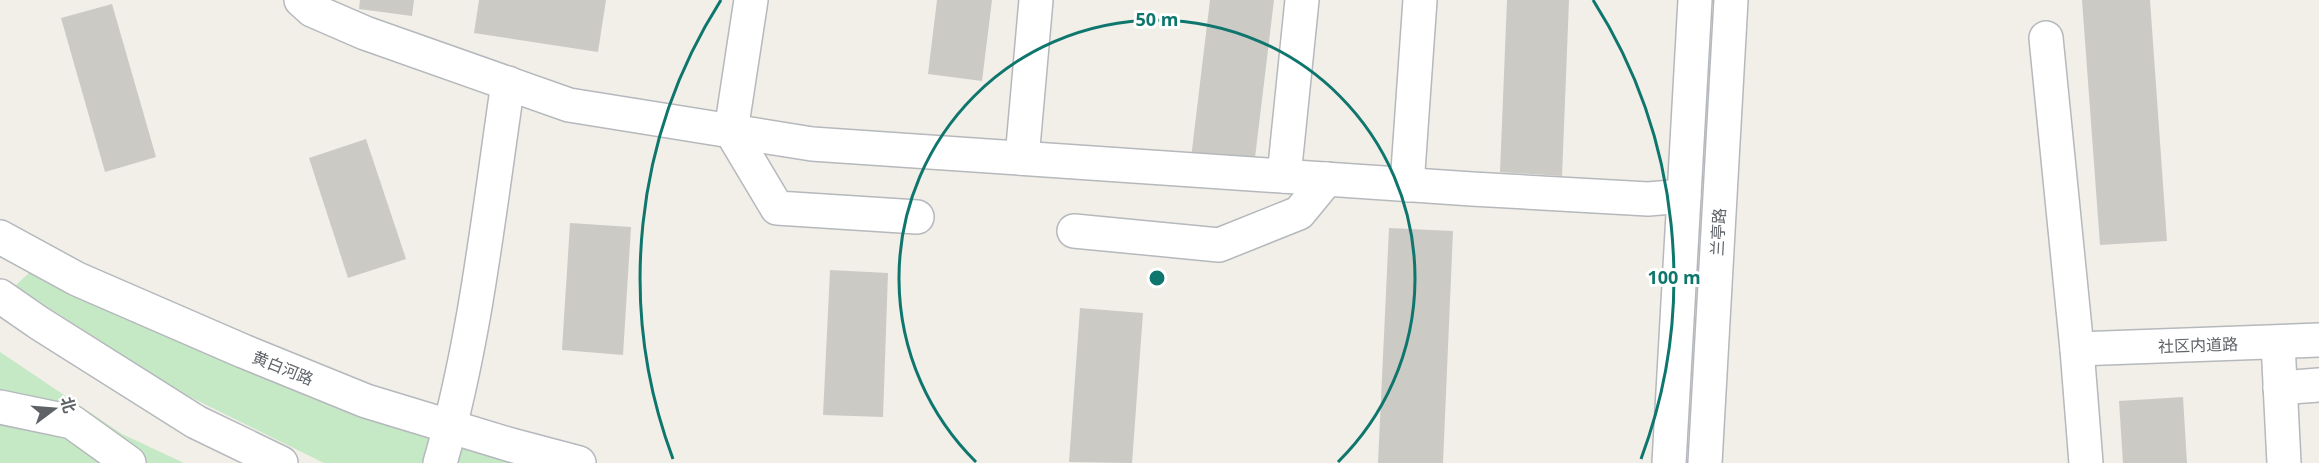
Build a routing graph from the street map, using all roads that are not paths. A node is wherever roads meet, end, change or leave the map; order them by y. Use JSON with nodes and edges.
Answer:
{"nodes":[{"id":1,"x":301,"y":0,"type":"edge"},
{"id":2,"x":751,"y":0,"type":"edge"},
{"id":3,"x":1036,"y":0,"type":"edge"},
{"id":4,"x":1302,"y":0,"type":"edge"},
{"id":5,"x":1420,"y":0,"type":"edge"},
{"id":6,"x":1695,"y":0,"type":"edge"},
{"id":7,"x":1731,"y":0,"type":"edge"},
{"id":8,"x":2046,"y":38,"type":"dead end"},
{"id":9,"x":508,"y":83,"type":"junction"},
{"id":10,"x":731,"y":131,"type":"junction"},
{"id":11,"x":1022,"y":158,"type":"junction"},
{"id":12,"x":1284,"y":176,"type":"junction"},
{"id":13,"x":1327,"y":179,"type":"junction"},
{"id":14,"x":1407,"y":185,"type":"junction"},
{"id":15,"x":1684,"y":196,"type":"junction"},
{"id":16,"x":917,"y":217,"type":"dead end"},
{"id":17,"x":1074,"y":231,"type":"dead end"},
{"id":18,"x":0,"y":237,"type":"edge"},
{"id":19,"x":0,"y":296,"type":"edge"},
{"id":20,"x":2319,"y":340,"type":"edge"},
{"id":21,"x":2278,"y":343,"type":"junction"},
{"id":22,"x":2078,"y":349,"type":"junction"},
{"id":23,"x":2319,"y":385,"type":"edge"},
{"id":24,"x":2280,"y":388,"type":"junction"},
{"id":25,"x":0,"y":407,"type":"edge"},
{"id":26,"x":451,"y":427,"type":"junction"},
{"id":27,"x":129,"y":463,"type":"edge"},
{"id":28,"x":281,"y":463,"type":"edge"},
{"id":29,"x":440,"y":463,"type":"edge"},
{"id":30,"x":579,"y":463,"type":"edge"},
{"id":31,"x":1669,"y":463,"type":"edge"},
{"id":32,"x":1705,"y":463,"type":"edge"},
{"id":33,"x":2085,"y":463,"type":"edge"},
{"id":34,"x":2284,"y":463,"type":"edge"}],
"edges":[{"from":1,"to":9,"type":"street"},
{"from":2,"to":10,"type":"street"},
{"from":3,"to":11,"type":"street"},
{"from":4,"to":12,"type":"street"},
{"from":5,"to":14,"type":"street"},
{"from":6,"to":15,"type":"street"},
{"from":7,"to":32,"type":"street","name":"兰亭路"},
{"from":8,"to":22,"type":"street"},
{"from":9,"to":10,"type":"street"},
{"from":9,"to":26,"type":"street"},
{"from":10,"to":11,"type":"street"},
{"from":10,"to":16,"type":"street"},
{"from":11,"to":12,"type":"street"},
{"from":12,"to":13,"type":"street"},
{"from":13,"to":14,"type":"street"},
{"from":13,"to":17,"type":"street"},
{"from":14,"to":15,"type":"street"},
{"from":15,"to":31,"type":"street"},
{"from":18,"to":26,"type":"street","name":"黄白河路"},
{"from":19,"to":28,"type":"street"},
{"from":20,"to":21,"type":"street","name":"社区内道路"},
{"from":21,"to":22,"type":"street","name":"社区内道路"},
{"from":21,"to":24,"type":"street"},
{"from":22,"to":33,"type":"street"},
{"from":23,"to":24,"type":"street"},
{"from":24,"to":34,"type":"street"},
{"from":25,"to":27,"type":"street"},
{"from":26,"to":29,"type":"street"},
{"from":26,"to":30,"type":"street","name":"黄白河路"}]}
